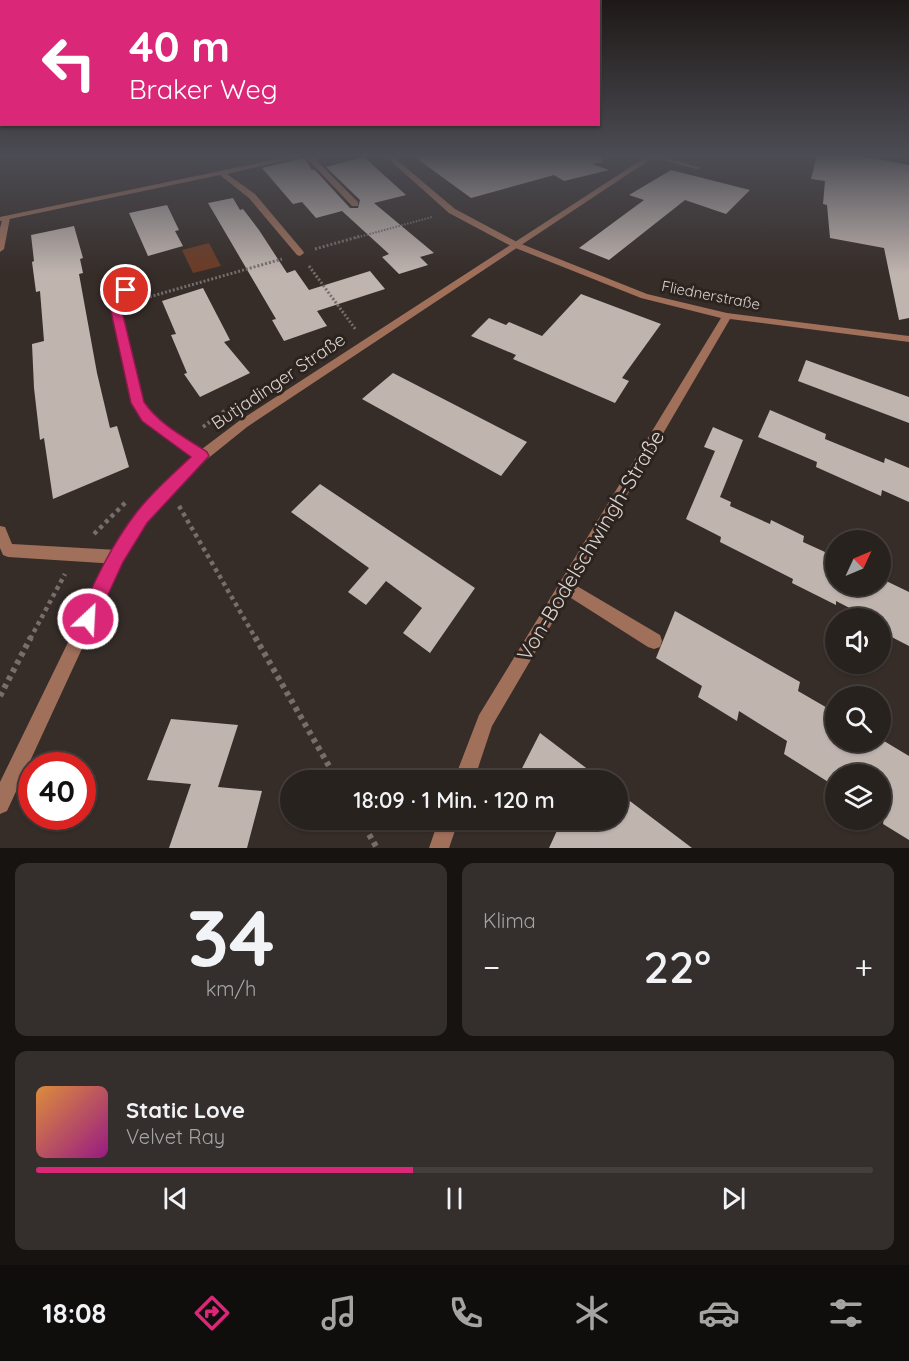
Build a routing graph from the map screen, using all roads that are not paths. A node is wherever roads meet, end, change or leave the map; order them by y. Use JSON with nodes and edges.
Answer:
{"nodes":[{"id":1,"x":116,"y":195,"type":"edge"},
{"id":2,"x":250,"y":195,"type":"edge"},
{"id":3,"x":346,"y":195,"type":"edge"},
{"id":4,"x":433,"y":195,"type":"edge"},
{"id":5,"x":593,"y":195,"type":"edge"},
{"id":6,"x":355,"y":204,"type":"dead end"},
{"id":7,"x":3,"y":219,"type":"edge"},
{"id":8,"x":516,"y":245,"type":"junction"},
{"id":9,"x":0,"y":249,"type":"edge"},
{"id":10,"x":300,"y":253,"type":"road end"},
{"id":11,"x":126,"y":290,"type":"dead end"},
{"id":12,"x":727,"y":316,"type":"junction"},
{"id":13,"x":909,"y":339,"type":"edge"},
{"id":14,"x":202,"y":456,"type":"junction"},
{"id":15,"x":0,"y":532,"type":"edge"},
{"id":16,"x":117,"y":557,"type":"junction"},
{"id":17,"x":565,"y":586,"type":"junction"},
{"id":18,"x":654,"y":641,"type":"dead end"},
{"id":19,"x":468,"y":770,"type":"edge"},
{"id":20,"x":0,"y":804,"type":"edge"},
{"id":21,"x":445,"y":830,"type":"edge"},
{"id":22,"x":439,"y":848,"type":"edge"}],
"edges":[{"from":1,"to":7,"type":"street"},
{"from":2,"to":10,"type":"street"},
{"from":3,"to":6,"type":"street"},
{"from":4,"to":8,"type":"street","name":"Fliednerstraße"},
{"from":5,"to":8,"type":"street","name":"Butjadinger Straße"},
{"from":7,"to":9,"type":"street"},
{"from":8,"to":12,"type":"street","name":"Fliednerstraße"},
{"from":8,"to":14,"type":"street","name":"Butjadinger Straße"},
{"from":11,"to":14,"type":"street"},
{"from":12,"to":13,"type":"street","name":"Fliednerstraße"},
{"from":12,"to":17,"type":"street","name":"Von-Bodelschwingh-Straße"},
{"from":14,"to":16,"type":"street","name":"Butjadinger Straße"},
{"from":15,"to":16,"type":"street"},
{"from":16,"to":20,"type":"street","name":"Butjadinger Straße"},
{"from":17,"to":18,"type":"street"},
{"from":17,"to":19,"type":"street","name":"Von-Bodelschwingh-Straße"},
{"from":21,"to":22,"type":"street"}]}
